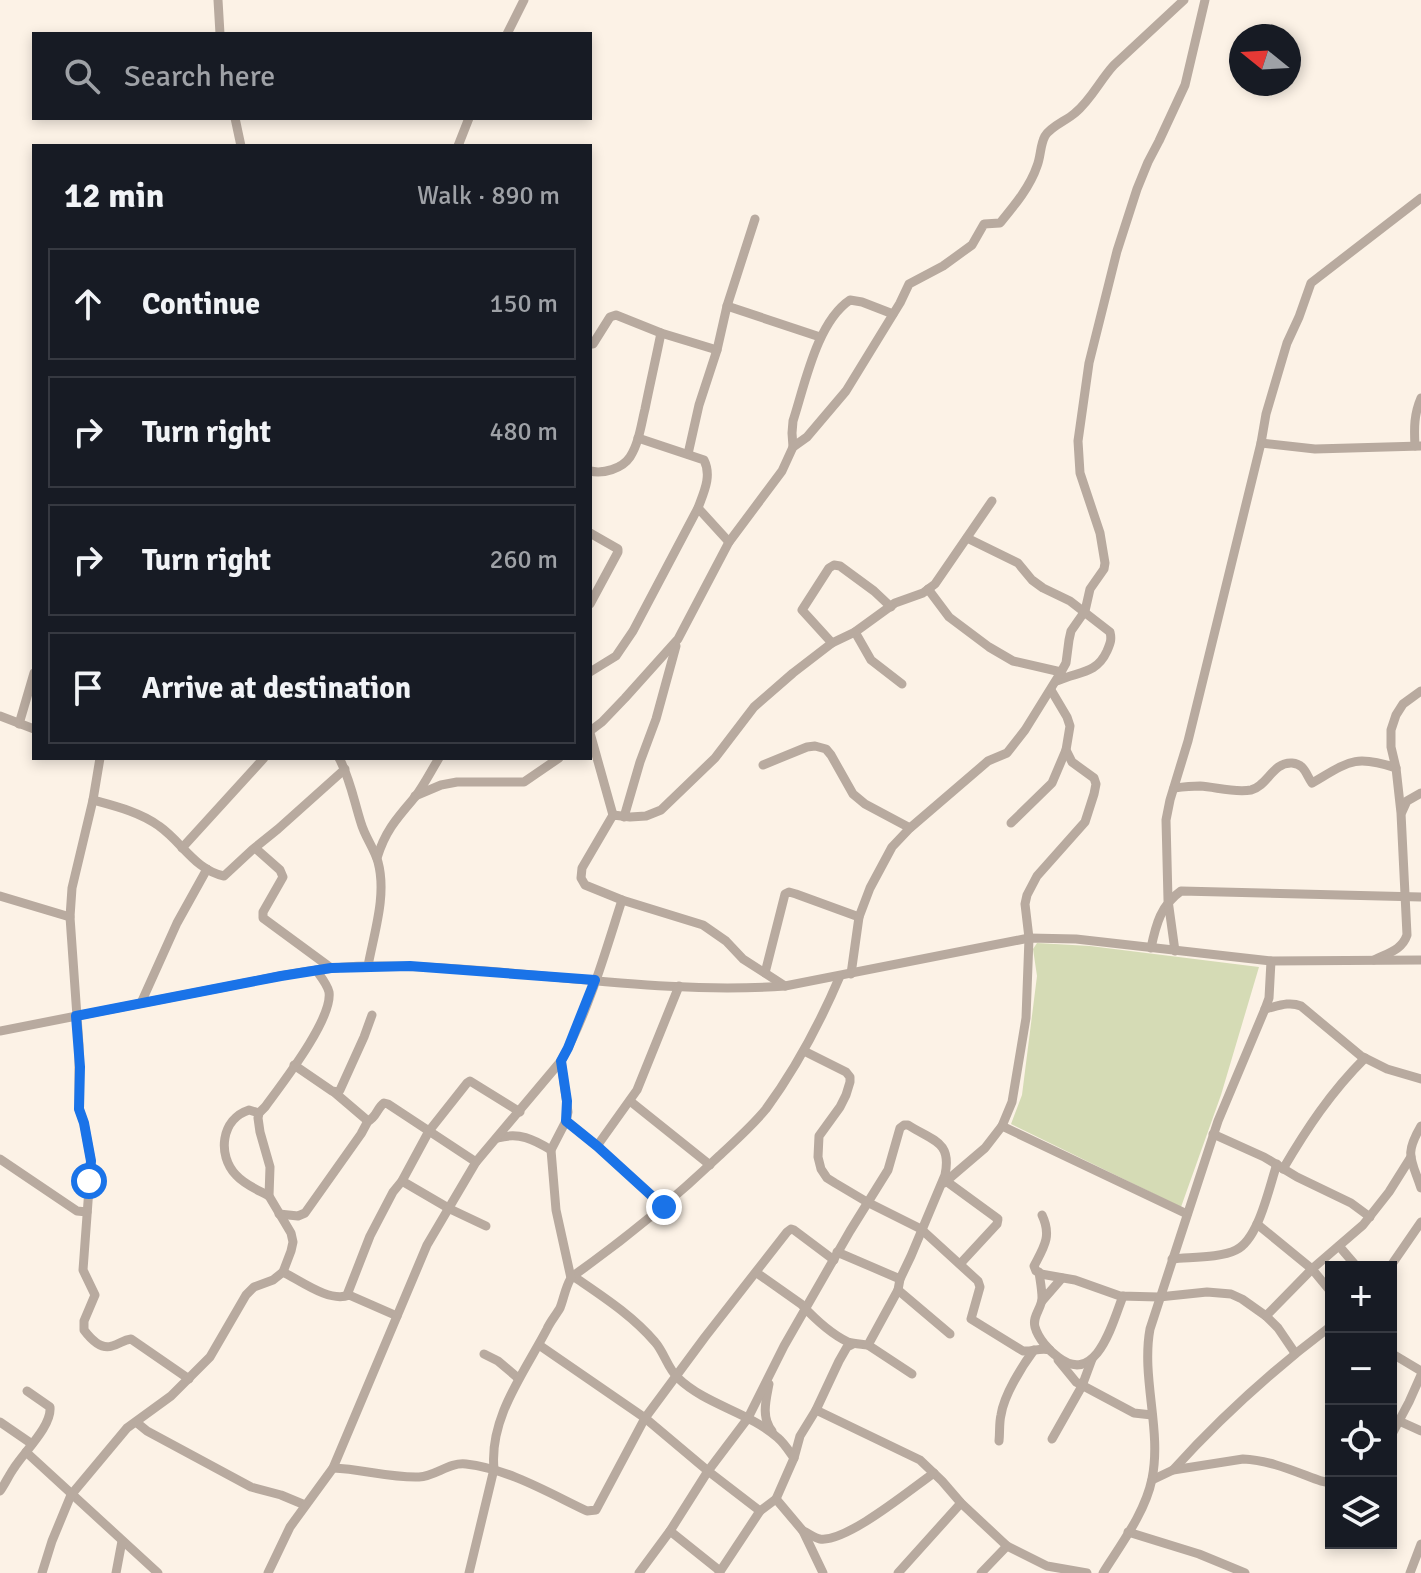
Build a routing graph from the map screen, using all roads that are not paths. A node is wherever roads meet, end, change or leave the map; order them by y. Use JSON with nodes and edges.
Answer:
{"nodes":[{"id":1,"x":218,"y":0,"type":"edge"},
{"id":2,"x":524,"y":0,"type":"edge"},
{"id":3,"x":1184,"y":0,"type":"edge"},
{"id":4,"x":1205,"y":0,"type":"edge"},
{"id":5,"x":220,"y":32,"type":"edge"},
{"id":6,"x":508,"y":32,"type":"edge"},
{"id":7,"x":235,"y":120,"type":"edge"},
{"id":8,"x":468,"y":120,"type":"edge"},
{"id":9,"x":241,"y":144,"type":"edge"},
{"id":10,"x":459,"y":144,"type":"edge"},
{"id":11,"x":1421,"y":198,"type":"edge"},
{"id":12,"x":755,"y":219,"type":"dead end"},
{"id":13,"x":727,"y":306,"type":"junction"},
{"id":14,"x":893,"y":314,"type":"junction"},
{"id":15,"x":661,"y":333,"type":"junction"},
{"id":16,"x":820,"y":337,"type":"junction"},
{"id":17,"x":592,"y":344,"type":"edge"},
{"id":18,"x":717,"y":350,"type":"junction"},
{"id":19,"x":1421,"y":398,"type":"edge"},
{"id":20,"x":638,"y":438,"type":"junction"},
{"id":21,"x":1261,"y":443,"type":"junction"},
{"id":22,"x":1418,"y":446,"type":"edge"},
{"id":23,"x":793,"y":447,"type":"junction"},
{"id":24,"x":688,"y":454,"type":"junction"},
{"id":25,"x":592,"y":471,"type":"edge"},
{"id":26,"x":992,"y":501,"type":"dead end"},
{"id":27,"x":698,"y":508,"type":"junction"},
{"id":28,"x":592,"y":534,"type":"edge"},
{"id":29,"x":967,"y":538,"type":"junction"},
{"id":30,"x":729,"y":542,"type":"junction"},
{"id":31,"x":928,"y":589,"type":"junction"},
{"id":32,"x":592,"y":600,"type":"edge"},
{"id":33,"x":891,"y":607,"type":"junction"},
{"id":34,"x":1085,"y":611,"type":"junction"},
{"id":35,"x":855,"y":632,"type":"junction"},
{"id":36,"x":678,"y":639,"type":"junction"},
{"id":37,"x":832,"y":643,"type":"junction"},
{"id":38,"x":592,"y":671,"type":"edge"},
{"id":39,"x":32,"y":680,"type":"edge"},
{"id":40,"x":1057,"y":681,"type":"junction"},
{"id":41,"x":902,"y":684,"type":"dead end"},
{"id":42,"x":1421,"y":691,"type":"edge"},
{"id":43,"x":0,"y":716,"type":"edge"},
{"id":44,"x":19,"y":724,"type":"junction"},
{"id":45,"x":32,"y":728,"type":"edge"},
{"id":46,"x":592,"y":730,"type":"edge"},
{"id":47,"x":592,"y":739,"type":"edge"},
{"id":48,"x":1066,"y":750,"type":"junction"},
{"id":49,"x":100,"y":760,"type":"edge"},
{"id":50,"x":262,"y":760,"type":"edge"},
{"id":51,"x":340,"y":760,"type":"edge"},
{"id":52,"x":438,"y":760,"type":"edge"},
{"id":53,"x":556,"y":760,"type":"edge"},
{"id":54,"x":763,"y":765,"type":"dead end"},
{"id":55,"x":1396,"y":768,"type":"junction"},
{"id":56,"x":345,"y":769,"type":"junction"},
{"id":57,"x":1174,"y":788,"type":"junction"},
{"id":58,"x":1421,"y":793,"type":"edge"},
{"id":59,"x":415,"y":796,"type":"junction"},
{"id":60,"x":93,"y":800,"type":"junction"},
{"id":61,"x":1401,"y":813,"type":"junction"},
{"id":62,"x":613,"y":815,"type":"junction"},
{"id":63,"x":624,"y":817,"type":"junction"},
{"id":64,"x":1011,"y":823,"type":"dead end"},
{"id":65,"x":910,"y":828,"type":"junction"},
{"id":66,"x":182,"y":848,"type":"junction"},
{"id":67,"x":255,"y":848,"type":"junction"},
{"id":68,"x":377,"y":858,"type":"junction"},
{"id":69,"x":207,"y":869,"type":"junction"},
{"id":70,"x":0,"y":896,"type":"edge"},
{"id":71,"x":1406,"y":897,"type":"junction"},
{"id":72,"x":1421,"y":897,"type":"edge"},
{"id":73,"x":622,"y":900,"type":"junction"},
{"id":74,"x":1168,"y":900,"type":"junction"},
{"id":75,"x":70,"y":917,"type":"junction"},
{"id":76,"x":859,"y":917,"type":"junction"},
{"id":77,"x":1029,"y":938,"type":"junction"},
{"id":78,"x":1151,"y":948,"type":"junction"},
{"id":79,"x":1175,"y":951,"type":"junction"},
{"id":80,"x":1421,"y":960,"type":"edge"},
{"id":81,"x":1271,"y":961,"type":"junction"},
{"id":82,"x":1371,"y":961,"type":"junction"},
{"id":83,"x":368,"y":966,"type":"junction"},
{"id":84,"x":331,"y":968,"type":"junction"},
{"id":85,"x":316,"y":970,"type":"junction"},
{"id":86,"x":765,"y":973,"type":"junction"},
{"id":87,"x":845,"y":975,"type":"junction"},
{"id":88,"x":595,"y":980,"type":"junction"},
{"id":89,"x":679,"y":986,"type":"junction"},
{"id":90,"x":785,"y":986,"type":"junction"},
{"id":91,"x":141,"y":1003,"type":"junction"},
{"id":92,"x":1265,"y":1009,"type":"junction"},
{"id":93,"x":372,"y":1015,"type":"dead end"},
{"id":94,"x":76,"y":1016,"type":"junction"},
{"id":95,"x":0,"y":1031,"type":"edge"},
{"id":96,"x":804,"y":1051,"type":"junction"},
{"id":97,"x":1365,"y":1058,"type":"junction"},
{"id":98,"x":561,"y":1061,"type":"junction"},
{"id":99,"x":294,"y":1065,"type":"junction"},
{"id":100,"x":1421,"y":1079,"type":"edge"},
{"id":101,"x":334,"y":1092,"type":"junction"},
{"id":102,"x":630,"y":1101,"type":"junction"},
{"id":103,"x":520,"y":1112,"type":"junction"},
{"id":104,"x":259,"y":1113,"type":"junction"},
{"id":105,"x":368,"y":1121,"type":"junction"},
{"id":106,"x":566,"y":1121,"type":"junction"},
{"id":107,"x":1002,"y":1126,"type":"junction"},
{"id":108,"x":1421,"y":1126,"type":"edge"},
{"id":109,"x":429,"y":1131,"type":"junction"},
{"id":110,"x":1213,"y":1134,"type":"junction"},
{"id":111,"x":496,"y":1139,"type":"junction"},
{"id":112,"x":597,"y":1146,"type":"junction"},
{"id":113,"x":551,"y":1150,"type":"junction"},
{"id":114,"x":1411,"y":1157,"type":"junction"},
{"id":115,"x":0,"y":1159,"type":"edge"},
{"id":116,"x":476,"y":1162,"type":"junction"},
{"id":117,"x":710,"y":1165,"type":"junction"},
{"id":118,"x":1280,"y":1167,"type":"junction"},
{"id":119,"x":402,"y":1181,"type":"junction"},
{"id":120,"x":943,"y":1184,"type":"junction"},
{"id":121,"x":1421,"y":1188,"type":"edge"},
{"id":122,"x":269,"y":1196,"type":"junction"},
{"id":123,"x":867,"y":1202,"type":"junction"},
{"id":124,"x":664,"y":1207,"type":"junction"},
{"id":125,"x":450,"y":1209,"type":"junction"},
{"id":126,"x":87,"y":1212,"type":"junction"},
{"id":127,"x":279,"y":1214,"type":"junction"},
{"id":128,"x":1187,"y":1214,"type":"junction"},
{"id":129,"x":1042,"y":1215,"type":"dead end"},
{"id":130,"x":1370,"y":1217,"type":"junction"},
{"id":131,"x":1421,"y":1222,"type":"edge"},
{"id":132,"x":1257,"y":1224,"type":"junction"},
{"id":133,"x":486,"y":1226,"type":"dead end"},
{"id":134,"x":921,"y":1229,"type":"junction"},
{"id":135,"x":1339,"y":1246,"type":"junction"},
{"id":136,"x":836,"y":1256,"type":"junction"},
{"id":137,"x":1172,"y":1259,"type":"junction"},
{"id":138,"x":1352,"y":1261,"type":"edge"},
{"id":139,"x":1394,"y":1261,"type":"edge"},
{"id":140,"x":960,"y":1264,"type":"junction"},
{"id":141,"x":1312,"y":1269,"type":"junction"},
{"id":142,"x":283,"y":1272,"type":"junction"},
{"id":143,"x":1039,"y":1272,"type":"junction"},
{"id":144,"x":757,"y":1273,"type":"junction"},
{"id":145,"x":572,"y":1277,"type":"junction"},
{"id":146,"x":1062,"y":1278,"type":"junction"},
{"id":147,"x":900,"y":1279,"type":"junction"},
{"id":148,"x":1325,"y":1285,"type":"edge"},
{"id":149,"x":898,"y":1290,"type":"junction"},
{"id":150,"x":347,"y":1295,"type":"junction"},
{"id":151,"x":1123,"y":1296,"type":"junction"},
{"id":152,"x":1159,"y":1297,"type":"junction"},
{"id":153,"x":1042,"y":1301,"type":"junction"},
{"id":154,"x":806,"y":1310,"type":"junction"},
{"id":155,"x":397,"y":1316,"type":"junction"},
{"id":156,"x":1266,"y":1316,"type":"junction"},
{"id":157,"x":1325,"y":1330,"type":"edge"},
{"id":158,"x":950,"y":1334,"type":"dead end"},
{"id":159,"x":853,"y":1344,"type":"junction"},
{"id":160,"x":539,"y":1345,"type":"junction"},
{"id":161,"x":868,"y":1345,"type":"junction"},
{"id":162,"x":784,"y":1346,"type":"junction"},
{"id":163,"x":1034,"y":1350,"type":"junction"},
{"id":164,"x":1052,"y":1353,"type":"junction"},
{"id":165,"x":1295,"y":1353,"type":"junction"},
{"id":166,"x":484,"y":1354,"type":"dead end"},
{"id":167,"x":1397,"y":1357,"type":"edge"},
{"id":168,"x":1092,"y":1359,"type":"junction"},
{"id":169,"x":1421,"y":1373,"type":"edge"},
{"id":170,"x":912,"y":1374,"type":"dead end"},
{"id":171,"x":676,"y":1377,"type":"junction"},
{"id":172,"x":518,"y":1378,"type":"junction"},
{"id":173,"x":189,"y":1379,"type":"junction"},
{"id":174,"x":1082,"y":1386,"type":"junction"},
{"id":175,"x":27,"y":1391,"type":"dead end"},
{"id":176,"x":816,"y":1410,"type":"junction"},
{"id":177,"x":1152,"y":1415,"type":"junction"},
{"id":178,"x":645,"y":1418,"type":"junction"},
{"id":179,"x":748,"y":1418,"type":"junction"},
{"id":180,"x":1399,"y":1421,"type":"junction"},
{"id":181,"x":0,"y":1422,"type":"edge"},
{"id":182,"x":136,"y":1422,"type":"junction"},
{"id":183,"x":1397,"y":1425,"type":"edge"},
{"id":184,"x":1421,"y":1431,"type":"edge"},
{"id":185,"x":780,"y":1439,"type":"junction"},
{"id":186,"x":1052,"y":1439,"type":"dead end"},
{"id":187,"x":999,"y":1441,"type":"dead end"},
{"id":188,"x":29,"y":1448,"type":"junction"},
{"id":189,"x":794,"y":1458,"type":"junction"},
{"id":190,"x":333,"y":1468,"type":"junction"},
{"id":191,"x":494,"y":1469,"type":"junction"},
{"id":192,"x":1173,"y":1470,"type":"junction"},
{"id":193,"x":708,"y":1471,"type":"junction"},
{"id":194,"x":934,"y":1473,"type":"junction"},
{"id":195,"x":1152,"y":1480,"type":"junction"},
{"id":196,"x":1325,"y":1482,"type":"edge"},
{"id":197,"x":0,"y":1491,"type":"edge"},
{"id":198,"x":71,"y":1495,"type":"junction"},
{"id":199,"x":776,"y":1499,"type":"junction"},
{"id":200,"x":961,"y":1503,"type":"junction"},
{"id":201,"x":305,"y":1505,"type":"junction"},
{"id":202,"x":760,"y":1511,"type":"junction"},
{"id":203,"x":670,"y":1531,"type":"junction"},
{"id":204,"x":803,"y":1531,"type":"junction"},
{"id":205,"x":1128,"y":1532,"type":"junction"},
{"id":206,"x":122,"y":1541,"type":"junction"},
{"id":207,"x":1421,"y":1544,"type":"edge"},
{"id":208,"x":1007,"y":1546,"type":"junction"},
{"id":209,"x":720,"y":1572,"type":"edge"},
{"id":210,"x":42,"y":1573,"type":"edge"},
{"id":211,"x":116,"y":1573,"type":"edge"},
{"id":212,"x":158,"y":1573,"type":"edge"},
{"id":213,"x":268,"y":1573,"type":"edge"},
{"id":214,"x":469,"y":1573,"type":"edge"},
{"id":215,"x":639,"y":1573,"type":"edge"},
{"id":216,"x":823,"y":1573,"type":"edge"},
{"id":217,"x":898,"y":1573,"type":"edge"},
{"id":218,"x":981,"y":1573,"type":"edge"},
{"id":219,"x":1087,"y":1573,"type":"edge"},
{"id":220,"x":1103,"y":1573,"type":"edge"},
{"id":221,"x":1245,"y":1573,"type":"edge"},
{"id":222,"x":1410,"y":1573,"type":"edge"}],
"edges":[{"from":1,"to":5,"type":"street"},
{"from":2,"to":6,"type":"street"},
{"from":3,"to":14,"type":"street"},
{"from":4,"to":34,"type":"street"},
{"from":7,"to":9,"type":"street"},
{"from":8,"to":10,"type":"street"},
{"from":11,"to":21,"type":"street"},
{"from":12,"to":13,"type":"street"},
{"from":13,"to":16,"type":"street"},
{"from":13,"to":18,"type":"street"},
{"from":14,"to":16,"type":"street"},
{"from":14,"to":23,"type":"street"},
{"from":15,"to":17,"type":"street"},
{"from":15,"to":18,"type":"street"},
{"from":15,"to":20,"type":"street"},
{"from":16,"to":23,"type":"street"},
{"from":18,"to":24,"type":"street"},
{"from":19,"to":22,"type":"street"},
{"from":20,"to":24,"type":"street"},
{"from":20,"to":25,"type":"street"},
{"from":21,"to":22,"type":"street"},
{"from":21,"to":57,"type":"street"},
{"from":23,"to":30,"type":"street"},
{"from":24,"to":27,"type":"street"},
{"from":26,"to":29,"type":"street"},
{"from":27,"to":30,"type":"street"},
{"from":27,"to":38,"type":"street"},
{"from":28,"to":32,"type":"street"},
{"from":29,"to":31,"type":"street"},
{"from":29,"to":34,"type":"street"},
{"from":30,"to":36,"type":"street"},
{"from":31,"to":33,"type":"street"},
{"from":31,"to":40,"type":"street"},
{"from":33,"to":35,"type":"street"},
{"from":33,"to":37,"type":"street"},
{"from":34,"to":40,"type":"street"},
{"from":34,"to":40,"type":"street"},
{"from":35,"to":37,"type":"street"},
{"from":35,"to":41,"type":"street"},
{"from":36,"to":46,"type":"street"},
{"from":36,"to":63,"type":"street"},
{"from":37,"to":63,"type":"street"},
{"from":39,"to":44,"type":"street"},
{"from":40,"to":48,"type":"street"},
{"from":40,"to":65,"type":"street"},
{"from":42,"to":55,"type":"street"},
{"from":43,"to":44,"type":"street"},
{"from":44,"to":45,"type":"street"},
{"from":47,"to":62,"type":"street"},
{"from":48,"to":64,"type":"street"},
{"from":48,"to":77,"type":"street"},
{"from":49,"to":60,"type":"street"},
{"from":50,"to":66,"type":"street"},
{"from":51,"to":56,"type":"street"},
{"from":52,"to":59,"type":"street"},
{"from":53,"to":59,"type":"street"},
{"from":54,"to":65,"type":"street"},
{"from":55,"to":57,"type":"street"},
{"from":55,"to":61,"type":"street"},
{"from":56,"to":67,"type":"street"},
{"from":56,"to":68,"type":"street"},
{"from":57,"to":74,"type":"street"},
{"from":58,"to":61,"type":"street"},
{"from":59,"to":68,"type":"street"},
{"from":60,"to":66,"type":"street"},
{"from":60,"to":75,"type":"street"},
{"from":61,"to":71,"type":"street"},
{"from":62,"to":63,"type":"street"},
{"from":62,"to":73,"type":"street"},
{"from":65,"to":76,"type":"street"},
{"from":66,"to":69,"type":"street"},
{"from":67,"to":69,"type":"street"},
{"from":67,"to":84,"type":"street"},
{"from":68,"to":83,"type":"street"},
{"from":69,"to":91,"type":"street"},
{"from":70,"to":75,"type":"street"},
{"from":71,"to":72,"type":"street"},
{"from":71,"to":74,"type":"street"},
{"from":71,"to":82,"type":"street"},
{"from":73,"to":86,"type":"street"},
{"from":73,"to":88,"type":"street"},
{"from":74,"to":78,"type":"street"},
{"from":74,"to":79,"type":"street"},
{"from":75,"to":94,"type":"street"},
{"from":76,"to":86,"type":"street"},
{"from":76,"to":87,"type":"street"},
{"from":77,"to":78,"type":"street"},
{"from":77,"to":87,"type":"street"},
{"from":77,"to":107,"type":"street"},
{"from":78,"to":79,"type":"street"},
{"from":79,"to":81,"type":"street"},
{"from":80,"to":82,"type":"street"},
{"from":81,"to":82,"type":"street"},
{"from":81,"to":92,"type":"street"},
{"from":83,"to":84,"type":"street"},
{"from":83,"to":88,"type":"street"},
{"from":84,"to":85,"type":"street"},
{"from":85,"to":91,"type":"street"},
{"from":85,"to":99,"type":"street"},
{"from":86,"to":90,"type":"street"},
{"from":87,"to":90,"type":"street"},
{"from":87,"to":96,"type":"street"},
{"from":88,"to":89,"type":"street"},
{"from":88,"to":98,"type":"street"},
{"from":89,"to":90,"type":"street"},
{"from":89,"to":102,"type":"street"},
{"from":91,"to":94,"type":"street"},
{"from":92,"to":97,"type":"street"},
{"from":92,"to":110,"type":"street"},
{"from":93,"to":101,"type":"street"},
{"from":94,"to":95,"type":"street"},
{"from":94,"to":126,"type":"street"},
{"from":96,"to":117,"type":"street"},
{"from":96,"to":123,"type":"street"},
{"from":97,"to":100,"type":"street"},
{"from":97,"to":118,"type":"street"},
{"from":98,"to":103,"type":"street"},
{"from":98,"to":106,"type":"street"},
{"from":99,"to":101,"type":"street"},
{"from":99,"to":104,"type":"street"},
{"from":101,"to":105,"type":"street"},
{"from":102,"to":112,"type":"street"},
{"from":102,"to":117,"type":"street"},
{"from":103,"to":109,"type":"street"},
{"from":103,"to":111,"type":"street"},
{"from":104,"to":122,"type":"street"},
{"from":104,"to":122,"type":"street"},
{"from":105,"to":109,"type":"street"},
{"from":105,"to":127,"type":"street"},
{"from":106,"to":112,"type":"street"},
{"from":106,"to":113,"type":"street"},
{"from":107,"to":120,"type":"street"},
{"from":107,"to":128,"type":"street"},
{"from":108,"to":114,"type":"street"},
{"from":109,"to":116,"type":"street"},
{"from":109,"to":119,"type":"street"},
{"from":110,"to":118,"type":"street"},
{"from":110,"to":128,"type":"street"},
{"from":111,"to":113,"type":"street"},
{"from":111,"to":116,"type":"street"},
{"from":112,"to":124,"type":"street"},
{"from":113,"to":145,"type":"street"},
{"from":114,"to":121,"type":"street"},
{"from":114,"to":130,"type":"street"},
{"from":115,"to":126,"type":"street"},
{"from":116,"to":125,"type":"street"},
{"from":117,"to":124,"type":"street"},
{"from":118,"to":130,"type":"street"},
{"from":118,"to":132,"type":"street"},
{"from":119,"to":125,"type":"street"},
{"from":119,"to":150,"type":"street"},
{"from":120,"to":123,"type":"street"},
{"from":120,"to":134,"type":"street"},
{"from":120,"to":140,"type":"street"},
{"from":122,"to":127,"type":"street"},
{"from":123,"to":134,"type":"street"},
{"from":123,"to":136,"type":"street"},
{"from":124,"to":145,"type":"street"},
{"from":125,"to":133,"type":"street"},
{"from":125,"to":155,"type":"street"},
{"from":126,"to":173,"type":"street"},
{"from":127,"to":142,"type":"street"},
{"from":128,"to":137,"type":"street"},
{"from":129,"to":143,"type":"street"},
{"from":130,"to":135,"type":"street"},
{"from":131,"to":139,"type":"street"},
{"from":132,"to":137,"type":"street"},
{"from":132,"to":141,"type":"street"},
{"from":134,"to":140,"type":"street"},
{"from":134,"to":147,"type":"street"},
{"from":135,"to":138,"type":"street"},
{"from":135,"to":141,"type":"street"},
{"from":136,"to":144,"type":"street"},
{"from":136,"to":147,"type":"street"},
{"from":136,"to":154,"type":"street"},
{"from":137,"to":152,"type":"street"},
{"from":140,"to":163,"type":"street"},
{"from":141,"to":148,"type":"street"},
{"from":141,"to":156,"type":"street"},
{"from":142,"to":150,"type":"street"},
{"from":142,"to":173,"type":"street"},
{"from":143,"to":146,"type":"street"},
{"from":143,"to":153,"type":"street"},
{"from":144,"to":154,"type":"street"},
{"from":144,"to":171,"type":"street"},
{"from":145,"to":160,"type":"street"},
{"from":145,"to":171,"type":"street"},
{"from":146,"to":151,"type":"street"},
{"from":146,"to":153,"type":"street"},
{"from":147,"to":149,"type":"street"},
{"from":149,"to":158,"type":"street"},
{"from":149,"to":161,"type":"street"},
{"from":150,"to":155,"type":"street"},
{"from":151,"to":152,"type":"street"},
{"from":151,"to":168,"type":"street"},
{"from":152,"to":156,"type":"street"},
{"from":152,"to":177,"type":"street"},
{"from":153,"to":164,"type":"street"},
{"from":154,"to":159,"type":"street"},
{"from":154,"to":162,"type":"street"},
{"from":155,"to":190,"type":"street"},
{"from":156,"to":165,"type":"street"},
{"from":157,"to":165,"type":"street"},
{"from":159,"to":161,"type":"street"},
{"from":159,"to":176,"type":"street"},
{"from":160,"to":172,"type":"street"},
{"from":160,"to":178,"type":"street"},
{"from":161,"to":170,"type":"street"},
{"from":162,"to":179,"type":"street"},
{"from":162,"to":185,"type":"street"},
{"from":163,"to":164,"type":"street"},
{"from":163,"to":187,"type":"street"},
{"from":164,"to":168,"type":"street"},
{"from":164,"to":174,"type":"street"},
{"from":165,"to":192,"type":"street"},
{"from":166,"to":172,"type":"street"},
{"from":167,"to":169,"type":"street"},
{"from":168,"to":174,"type":"street"},
{"from":169,"to":180,"type":"street"},
{"from":171,"to":178,"type":"street"},
{"from":171,"to":179,"type":"street"},
{"from":172,"to":191,"type":"street"},
{"from":173,"to":182,"type":"street"},
{"from":174,"to":177,"type":"street"},
{"from":174,"to":186,"type":"street"},
{"from":175,"to":188,"type":"street"},
{"from":176,"to":189,"type":"street"},
{"from":176,"to":194,"type":"street"},
{"from":177,"to":195,"type":"street"},
{"from":178,"to":191,"type":"street"},
{"from":178,"to":193,"type":"street"},
{"from":179,"to":185,"type":"street"},
{"from":179,"to":193,"type":"street"},
{"from":180,"to":183,"type":"street"},
{"from":180,"to":184,"type":"street"},
{"from":181,"to":188,"type":"street"},
{"from":182,"to":198,"type":"street"},
{"from":182,"to":201,"type":"street"},
{"from":185,"to":189,"type":"street"},
{"from":188,"to":197,"type":"street"},
{"from":188,"to":198,"type":"street"},
{"from":189,"to":199,"type":"street"},
{"from":190,"to":191,"type":"street"},
{"from":190,"to":201,"type":"street"},
{"from":191,"to":214,"type":"street"},
{"from":192,"to":195,"type":"street"},
{"from":192,"to":196,"type":"street"},
{"from":193,"to":202,"type":"street"},
{"from":193,"to":203,"type":"street"},
{"from":194,"to":200,"type":"street"},
{"from":194,"to":204,"type":"street"},
{"from":195,"to":205,"type":"street"},
{"from":198,"to":206,"type":"street"},
{"from":198,"to":210,"type":"street"},
{"from":199,"to":202,"type":"street"},
{"from":199,"to":204,"type":"street"},
{"from":200,"to":208,"type":"street"},
{"from":200,"to":217,"type":"street"},
{"from":201,"to":213,"type":"street"},
{"from":202,"to":209,"type":"street"},
{"from":203,"to":209,"type":"street"},
{"from":203,"to":215,"type":"street"},
{"from":204,"to":216,"type":"street"},
{"from":205,"to":220,"type":"street"},
{"from":205,"to":221,"type":"street"},
{"from":206,"to":211,"type":"street"},
{"from":206,"to":212,"type":"street"},
{"from":207,"to":222,"type":"street"},
{"from":208,"to":218,"type":"street"},
{"from":208,"to":219,"type":"street"}]}
